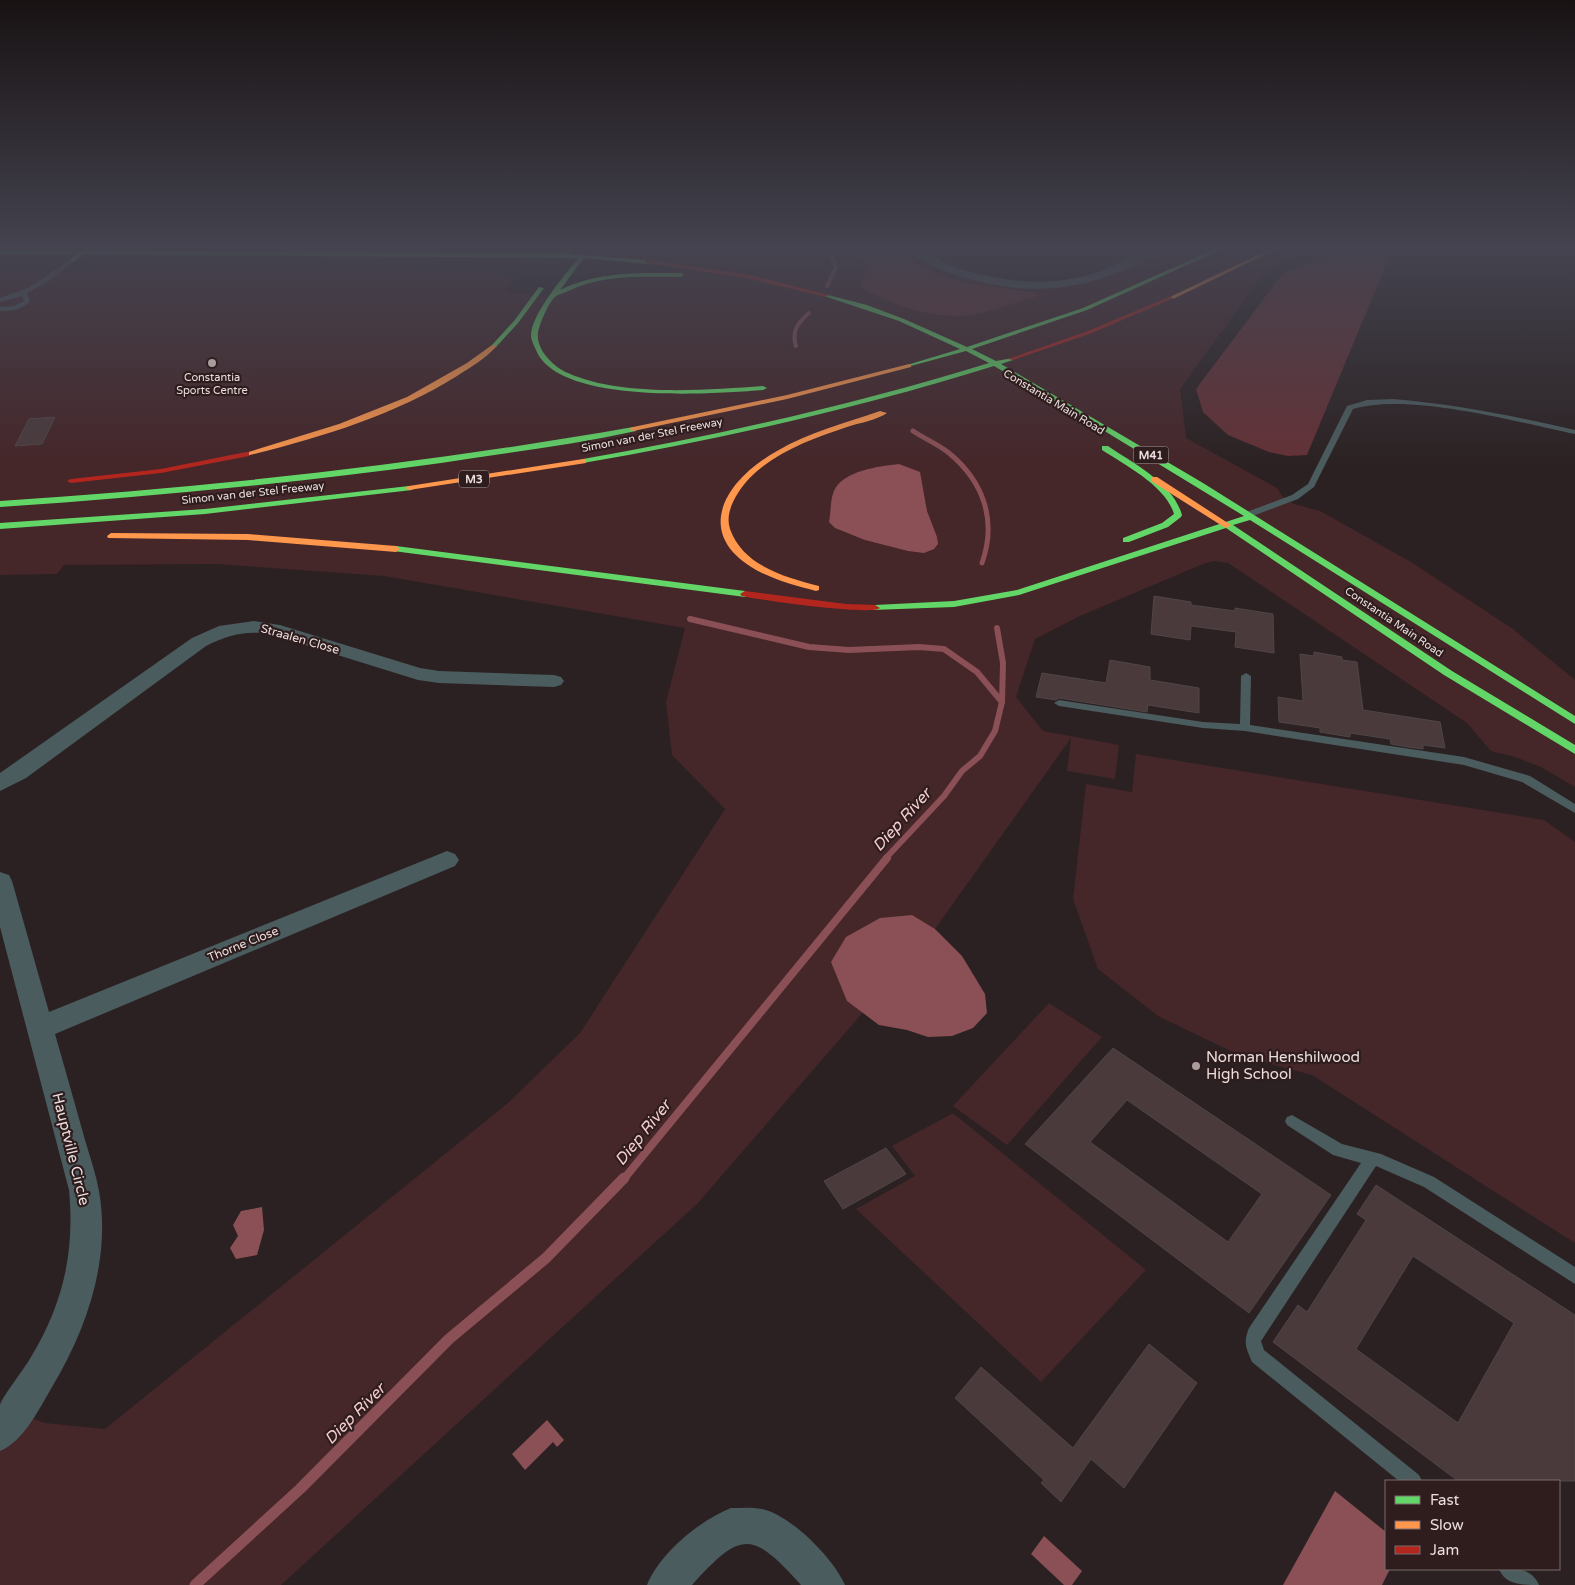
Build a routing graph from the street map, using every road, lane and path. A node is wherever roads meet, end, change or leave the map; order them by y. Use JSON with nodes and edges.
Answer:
{"nodes":[{"id":1,"x":517,"y":320,"type":"edge"},
{"id":2,"x":539,"y":320,"type":"edge"},
{"id":3,"x":900,"y":320,"type":"edge"},
{"id":4,"x":1035,"y":320,"type":"edge"},
{"id":5,"x":1118,"y":320,"type":"edge"},
{"id":6,"x":992,"y":337,"type":"junction"},
{"id":7,"x":936,"y":349,"type":"dead end"},
{"id":8,"x":1031,"y":357,"type":"junction"},
{"id":9,"x":993,"y":380,"type":"dead end"},
{"id":10,"x":796,"y":383,"type":"dead end"},
{"id":11,"x":778,"y":386,"type":"dead end"},
{"id":12,"x":964,"y":386,"type":"dead end"},
{"id":13,"x":891,"y":410,"type":"dead end"},
{"id":14,"x":1575,"y":432,"type":"edge"},
{"id":15,"x":64,"y":482,"type":"dead end"},
{"id":16,"x":0,"y":504,"type":"edge"},
{"id":17,"x":1245,"y":513,"type":"junction"},
{"id":18,"x":1213,"y":516,"type":"junction"},
{"id":19,"x":1201,"y":520,"type":"dead end"},
{"id":20,"x":1227,"y":525,"type":"junction"},
{"id":21,"x":0,"y":526,"type":"edge"},
{"id":22,"x":1182,"y":526,"type":"dead end"},
{"id":23,"x":96,"y":536,"type":"dead end"},
{"id":24,"x":831,"y":590,"type":"dead end"},
{"id":25,"x":1246,"y":676,"type":"dead end"},
{"id":26,"x":554,"y":681,"type":"dead end"},
{"id":27,"x":1059,"y":704,"type":"dead end"},
{"id":28,"x":1575,"y":721,"type":"edge"},
{"id":29,"x":1245,"y":728,"type":"junction"},
{"id":30,"x":1575,"y":750,"type":"edge"},
{"id":31,"x":0,"y":783,"type":"edge"},
{"id":32,"x":1575,"y":809,"type":"edge"},
{"id":33,"x":447,"y":860,"type":"dead end"},
{"id":34,"x":0,"y":881,"type":"edge"},
{"id":35,"x":40,"y":1028,"type":"junction"},
{"id":36,"x":1292,"y":1121,"type":"dead end"},
{"id":37,"x":1372,"y":1159,"type":"junction"},
{"id":38,"x":1575,"y":1276,"type":"edge"},
{"id":39,"x":0,"y":1433,"type":"edge"},
{"id":40,"x":1412,"y":1480,"type":"edge"},
{"id":41,"x":1509,"y":1570,"type":"edge"},
{"id":42,"x":666,"y":1585,"type":"edge"},
{"id":43,"x":826,"y":1585,"type":"edge"},
{"id":44,"x":1529,"y":1585,"type":"edge"}],
"edges":[{"from":1,"to":15,"type":"main road"},
{"from":2,"to":11,"type":"main road"},
{"from":3,"to":17,"type":"main road","name":"Constantia Main Road","number":"M41"},
{"from":4,"to":6,"type":"main road"},
{"from":5,"to":8,"type":"main road"},
{"from":6,"to":10,"type":"main road"},
{"from":6,"to":16,"type":"main road","name":"Simon van der Stel Freeway","number":"M3"},
{"from":7,"to":9,"type":"main road","name":"Constantia Main Road"},
{"from":8,"to":12,"type":"main road"},
{"from":8,"to":21,"type":"main road","name":"Simon van der Stel Freeway","number":"M3"},
{"from":13,"to":24,"type":"main road"},
{"from":14,"to":17,"type":"lane"},
{"from":17,"to":18,"type":"main road"},
{"from":17,"to":20,"type":"main road"},
{"from":17,"to":28,"type":"main road","name":"Constantia Main Road","number":"M41"},
{"from":18,"to":19,"type":"main road"},
{"from":18,"to":20,"type":"main road","name":"Constantia Main Road","number":"M41"},
{"from":18,"to":22,"type":"main road","name":"Constantia Main Road","number":"M41"},
{"from":20,"to":23,"type":"main road"},
{"from":20,"to":30,"type":"main road","name":"Constantia Main Road","number":"M41"},
{"from":25,"to":29,"type":"lane"},
{"from":26,"to":31,"type":"street","name":"Straalen Close"},
{"from":27,"to":29,"type":"lane"},
{"from":29,"to":32,"type":"lane"},
{"from":33,"to":35,"type":"street","name":"Thorne Close"},
{"from":34,"to":35,"type":"street","name":"Hauptville Circle"},
{"from":35,"to":39,"type":"street","name":"Hauptville Circle"},
{"from":36,"to":37,"type":"lane"},
{"from":37,"to":38,"type":"lane"},
{"from":37,"to":40,"type":"lane"},
{"from":41,"to":44,"type":"lane"},
{"from":42,"to":43,"type":"street"}]}
